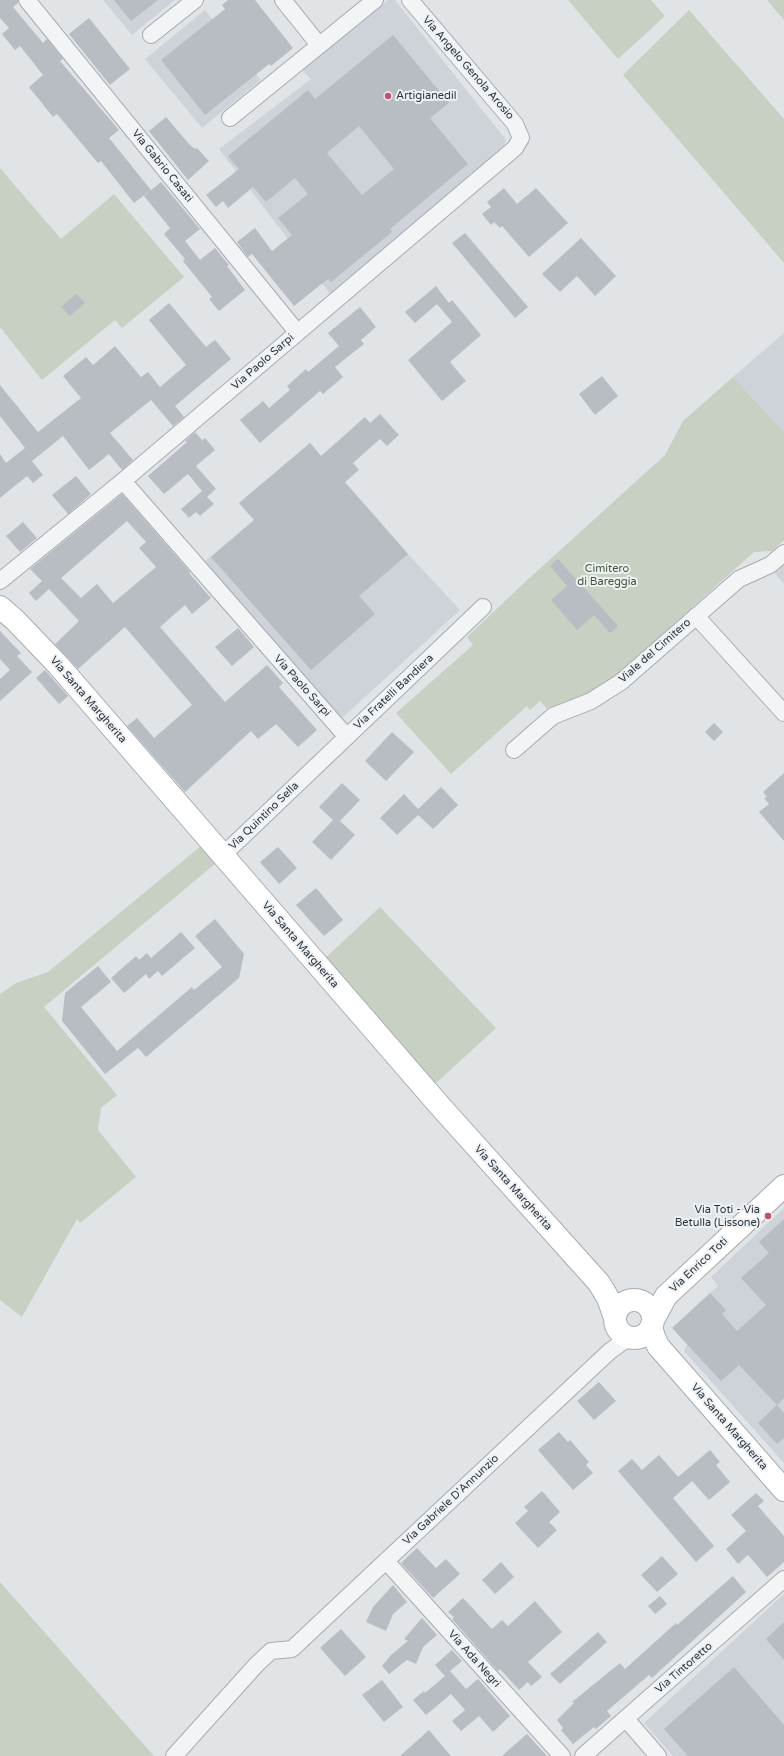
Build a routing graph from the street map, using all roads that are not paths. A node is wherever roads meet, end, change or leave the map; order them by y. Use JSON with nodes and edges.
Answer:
{"nodes":[{"id":1,"x":27,"y":0,"type":"edge"},
{"id":2,"x":195,"y":0,"type":"edge"},
{"id":3,"x":283,"y":0,"type":"edge"},
{"id":4,"x":375,"y":0,"type":"edge"},
{"id":5,"x":410,"y":0,"type":"edge"},
{"id":6,"x":151,"y":36,"type":"dead end"},
{"id":7,"x":319,"y":45,"type":"junction"},
{"id":8,"x":230,"y":118,"type":"dead end"},
{"id":9,"x":521,"y":138,"type":"joint"},
{"id":10,"x":297,"y":332,"type":"junction"},
{"id":11,"x":123,"y":481,"type":"junction"},
{"id":12,"x":784,"y":553,"type":"edge"},
{"id":13,"x":0,"y":581,"type":"edge"},
{"id":14,"x":0,"y":607,"type":"edge"},
{"id":15,"x":483,"y":607,"type":"dead end"},
{"id":16,"x":696,"y":616,"type":"junction"},
{"id":17,"x":784,"y":713,"type":"edge"},
{"id":18,"x":347,"y":737,"type":"junction"},
{"id":19,"x":514,"y":750,"type":"dead end"},
{"id":20,"x":305,"y":776,"type":"joint"},
{"id":21,"x":223,"y":855,"type":"junction"},
{"id":22,"x":784,"y":1186,"type":"edge"},
{"id":23,"x":635,"y":1327,"type":"junction"},
{"id":24,"x":784,"y":1490,"type":"edge"},
{"id":25,"x":386,"y":1561,"type":"junction"},
{"id":26,"x":784,"y":1579,"type":"edge"},
{"id":27,"x":626,"y":1719,"type":"junction"},
{"id":28,"x":174,"y":1756,"type":"edge"},
{"id":29,"x":562,"y":1756,"type":"edge"},
{"id":30,"x":583,"y":1756,"type":"edge"},
{"id":31,"x":658,"y":1756,"type":"edge"}],
"edges":[{"from":1,"to":10,"type":"street","name":"Via Gabrio Casati"},
{"from":2,"to":6,"type":"street"},
{"from":3,"to":7,"type":"street"},
{"from":4,"to":7,"type":"street"},
{"from":5,"to":9,"type":"street","name":"Via Angelo Genola Arosio"},
{"from":7,"to":8,"type":"street"},
{"from":9,"to":10,"type":"street","name":"Via Paolo Sarpi"},
{"from":10,"to":11,"type":"street","name":"Via Paolo Sarpi"},
{"from":11,"to":13,"type":"street","name":"Via Paolo Sarpi"},
{"from":11,"to":18,"type":"street","name":"Via Paolo Sarpi"},
{"from":12,"to":16,"type":"street","name":"Viale del Cimitero"},
{"from":14,"to":21,"type":"street","name":"Via Santa Margherita"},
{"from":15,"to":18,"type":"street","name":"Via Fratelli Bandiera"},
{"from":16,"to":17,"type":"street","name":"Viale del Cimitero"},
{"from":16,"to":19,"type":"street","name":"Viale del Cimitero"},
{"from":18,"to":20,"type":"street","name":"Via Fratelli Bandiera"},
{"from":20,"to":21,"type":"street","name":"Via Quintino Sella"},
{"from":21,"to":23,"type":"street","name":"Via Santa Margherita"},
{"from":22,"to":23,"type":"street","name":"Via Enrico Toti"},
{"from":23,"to":24,"type":"street","name":"Via Santa Margherita"},
{"from":23,"to":25,"type":"street","name":"Via Gabriele D'Annunzio"},
{"from":25,"to":28,"type":"street","name":"Via Gabriele D'Annunzio"},
{"from":25,"to":29,"type":"street","name":"Via Ada Negri"},
{"from":26,"to":27,"type":"street","name":"Via Tintoretto"},
{"from":27,"to":30,"type":"street","name":"Via Tintoretto"},
{"from":27,"to":31,"type":"street"}]}
